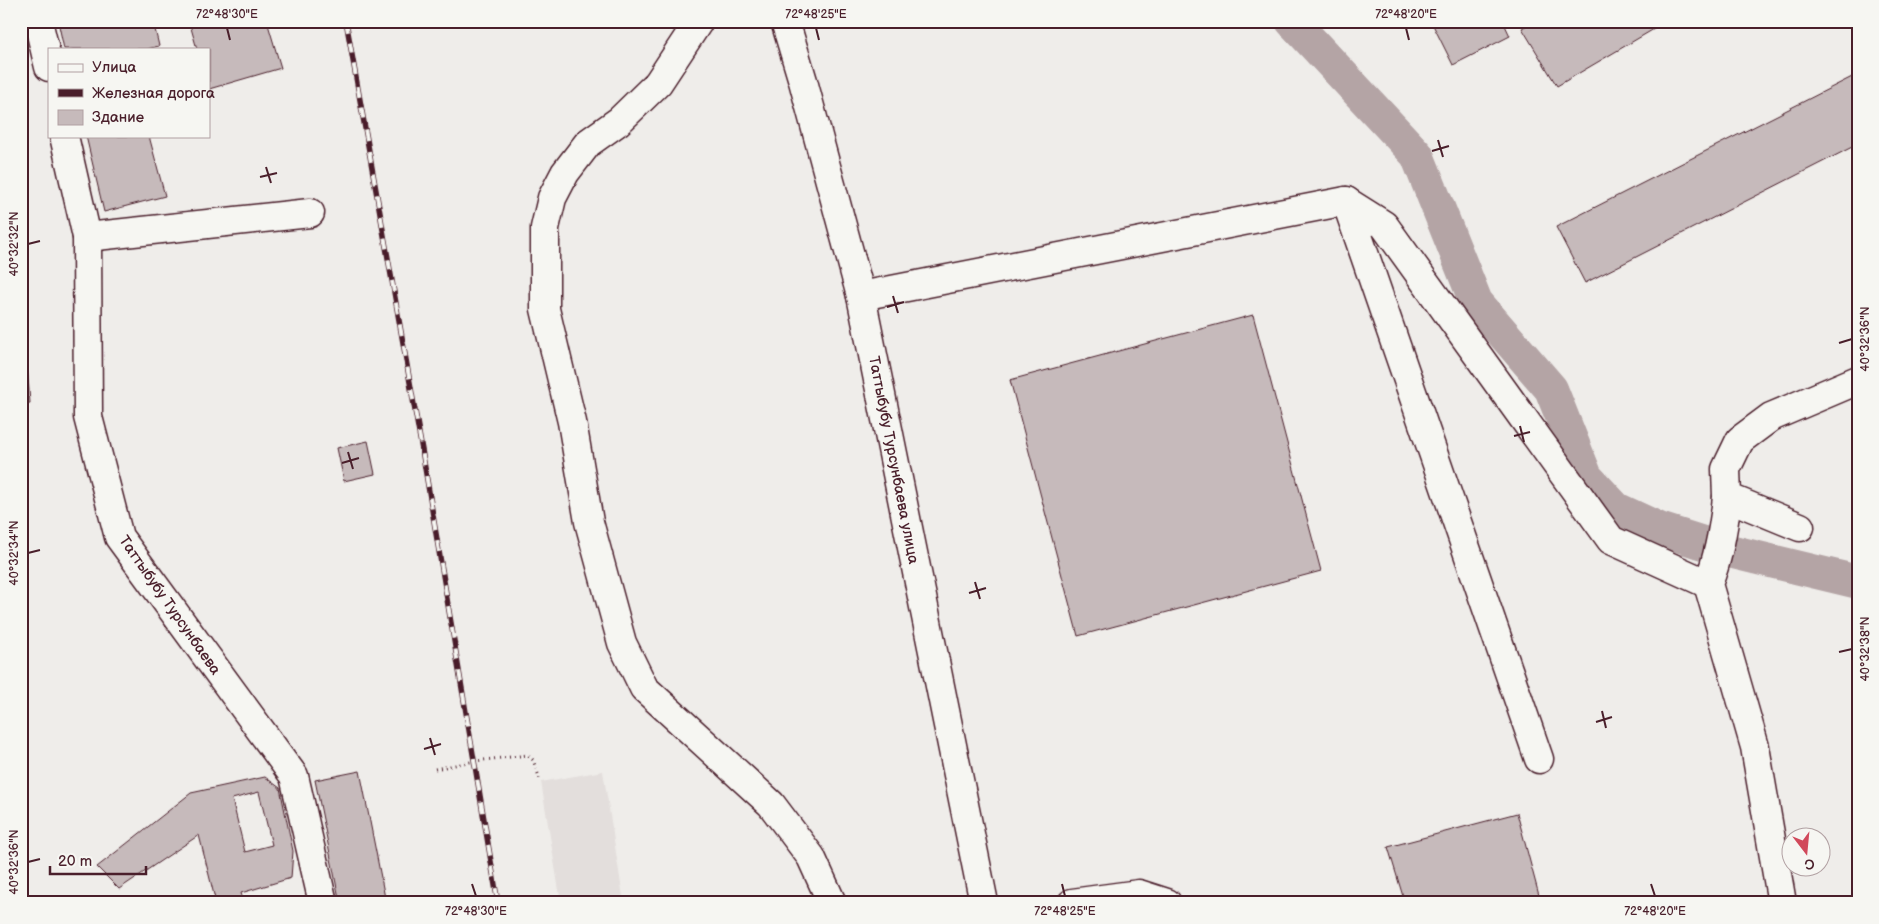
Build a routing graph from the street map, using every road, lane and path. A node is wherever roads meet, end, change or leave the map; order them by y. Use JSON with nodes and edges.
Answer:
{"nodes":[{"id":1,"x":38,"y":21,"type":"edge"},
{"id":2,"x":700,"y":21,"type":"edge"},
{"id":3,"x":785,"y":21,"type":"edge"},
{"id":4,"x":48,"y":63,"type":"edge"},
{"id":5,"x":64,"y":138,"type":"edge"},
{"id":6,"x":1346,"y":200,"type":"junction"},
{"id":7,"x":310,"y":213,"type":"dead end"},
{"id":8,"x":87,"y":237,"type":"junction"},
{"id":9,"x":861,"y":296,"type":"junction"},
{"id":10,"x":1858,"y":380,"type":"edge"},
{"id":11,"x":1727,"y":497,"type":"junction"},
{"id":12,"x":1800,"y":527,"type":"dead end"},
{"id":13,"x":1712,"y":574,"type":"junction"},
{"id":14,"x":1539,"y":759,"type":"dead end"},
{"id":15,"x":435,"y":769,"type":"dead end"},
{"id":16,"x":541,"y":782,"type":"dead end"},
{"id":17,"x":1140,"y":898,"type":"edge"},
{"id":18,"x":323,"y":903,"type":"edge"},
{"id":19,"x":832,"y":903,"type":"edge"},
{"id":20,"x":984,"y":903,"type":"edge"},
{"id":21,"x":1072,"y":903,"type":"edge"},
{"id":22,"x":1167,"y":903,"type":"edge"},
{"id":23,"x":1782,"y":903,"type":"edge"}],
"edges":[{"from":1,"to":4,"type":"street"},
{"from":2,"to":19,"type":"street"},
{"from":3,"to":9,"type":"street","name":"Таттыбубу Турсунбаева улица"},
{"from":5,"to":8,"type":"street","name":"Таттыбубу Турсунбаева"},
{"from":6,"to":9,"type":"street"},
{"from":6,"to":13,"type":"street"},
{"from":6,"to":14,"type":"street"},
{"from":7,"to":8,"type":"street"},
{"from":8,"to":18,"type":"street","name":"Таттыбубу Турсунбаева"},
{"from":9,"to":20,"type":"street","name":"Таттыбубу Турсунбаева улица"},
{"from":10,"to":11,"type":"street"},
{"from":11,"to":12,"type":"street"},
{"from":11,"to":13,"type":"street"},
{"from":13,"to":23,"type":"street"},
{"from":15,"to":16,"type":"path"},
{"from":17,"to":21,"type":"street"},
{"from":17,"to":22,"type":"street"}]}
